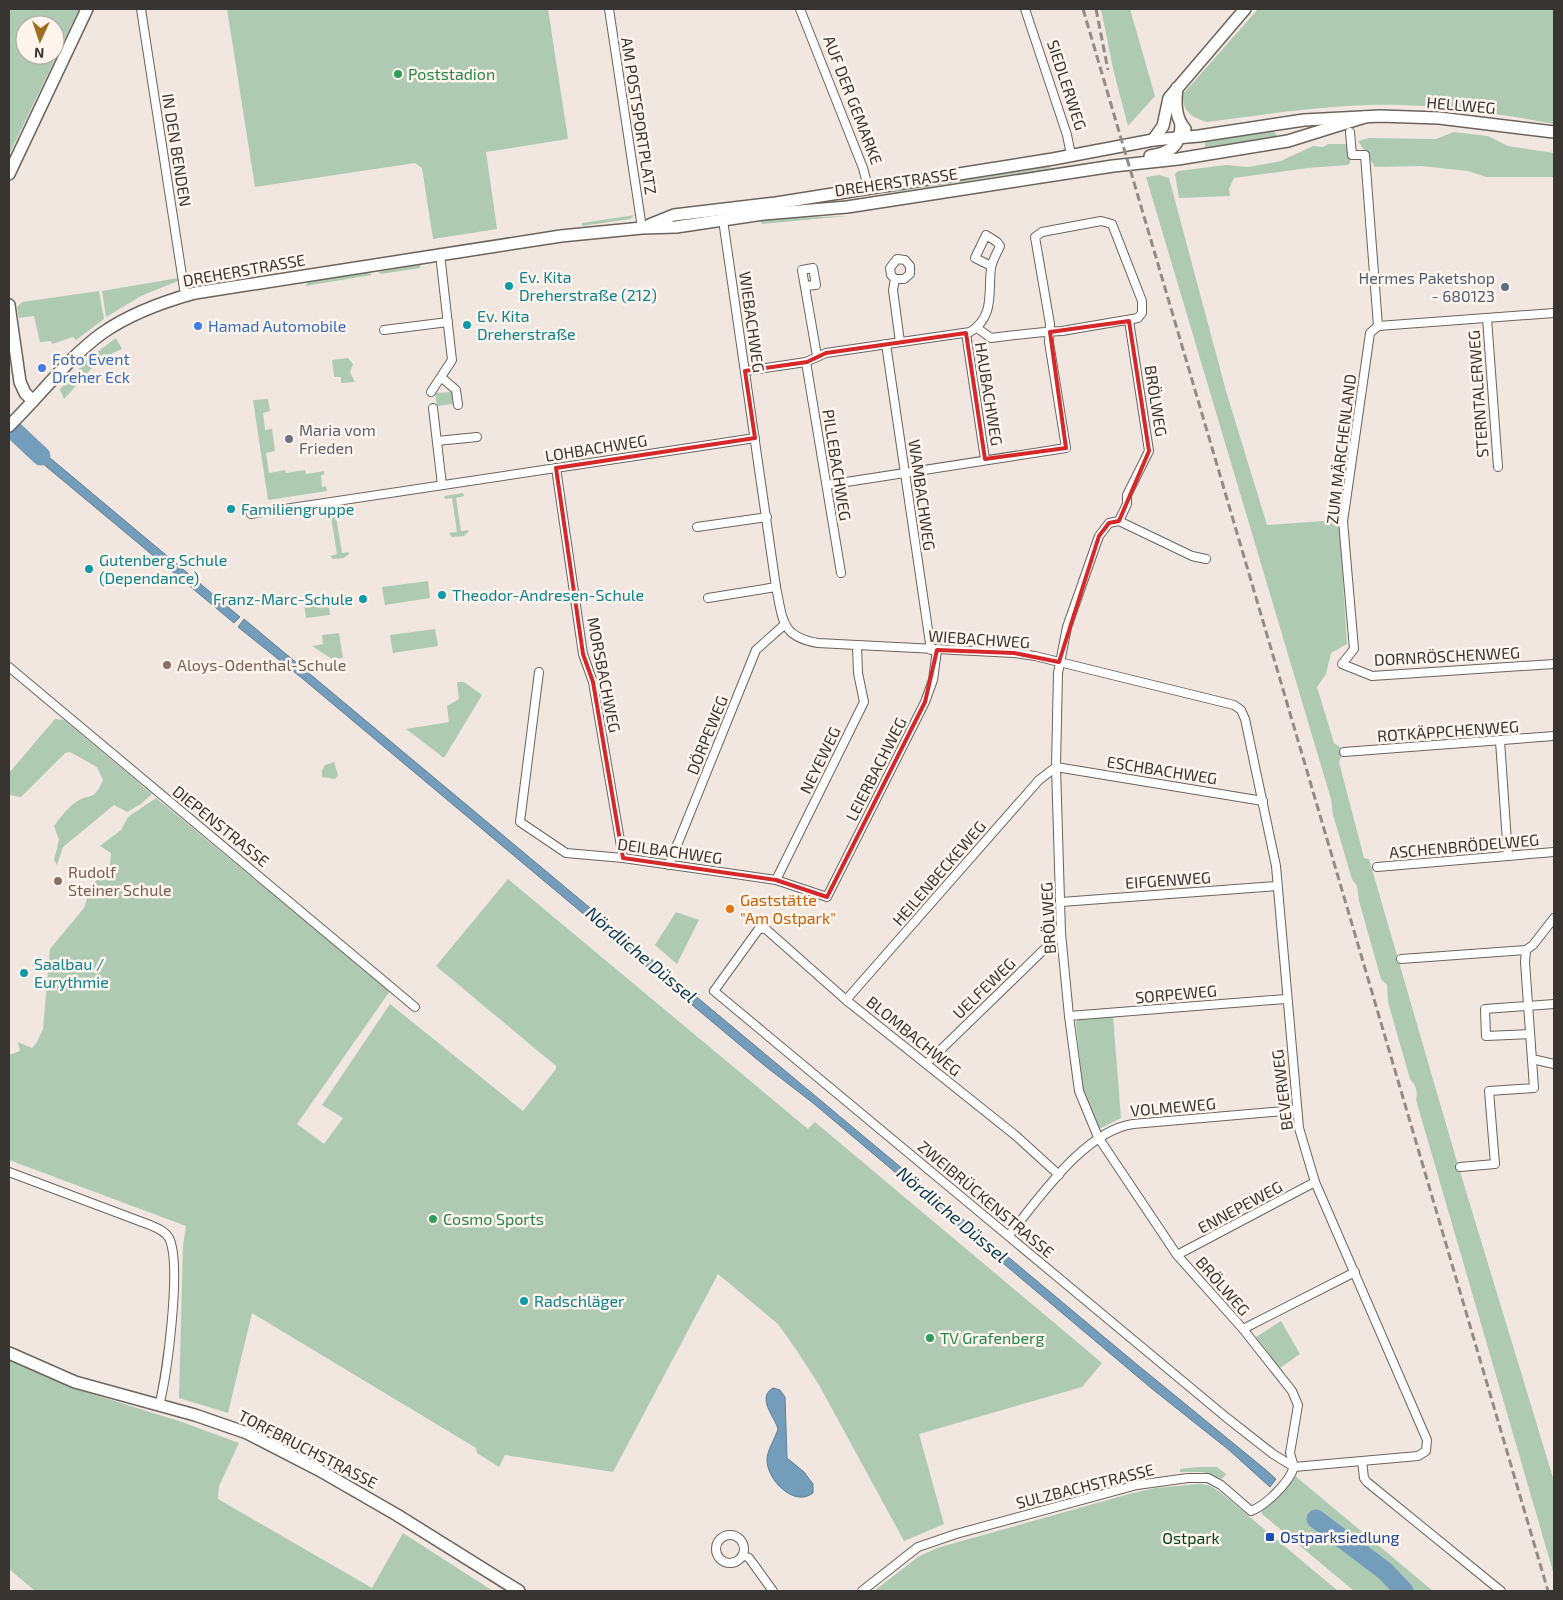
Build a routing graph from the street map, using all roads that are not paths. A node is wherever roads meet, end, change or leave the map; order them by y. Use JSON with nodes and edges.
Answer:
{"nodes":[{"id":1,"x":87,"y":9,"type":"edge"},
{"id":2,"x":141,"y":9,"type":"edge"},
{"id":3,"x":608,"y":9,"type":"edge"},
{"id":4,"x":800,"y":9,"type":"edge"},
{"id":5,"x":1025,"y":9,"type":"edge"},
{"id":6,"x":1245,"y":9,"type":"edge"},
{"id":7,"x":1177,"y":88,"type":"junction"},
{"id":8,"x":1365,"y":117,"type":"junction"},
{"id":9,"x":1181,"y":124,"type":"junction"},
{"id":10,"x":1163,"y":126,"type":"junction"},
{"id":11,"x":1350,"y":132,"type":"dead end"},
{"id":12,"x":1554,"y":132,"type":"edge"},
{"id":13,"x":1199,"y":136,"type":"junction"},
{"id":14,"x":1153,"y":140,"type":"junction"},
{"id":15,"x":1177,"y":140,"type":"junction"},
{"id":16,"x":1071,"y":155,"type":"junction"},
{"id":17,"x":1201,"y":156,"type":"junction"},
{"id":18,"x":1112,"y":166,"type":"junction"},
{"id":19,"x":1073,"y":172,"type":"junction"},
{"id":20,"x":9,"y":174,"type":"edge"},
{"id":21,"x":868,"y":187,"type":"junction"},
{"id":22,"x":776,"y":203,"type":"junction"},
{"id":23,"x":871,"y":204,"type":"junction"},
{"id":24,"x":722,"y":220,"type":"junction"},
{"id":25,"x":642,"y":228,"type":"junction"},
{"id":26,"x":440,"y":254,"type":"junction"},
{"id":27,"x":991,"y":266,"type":"dead end"},
{"id":28,"x":895,"y":279,"type":"dead end"},
{"id":29,"x":805,"y":286,"type":"dead end"},
{"id":30,"x":185,"y":295,"type":"junction"},
{"id":31,"x":9,"y":306,"type":"edge"},
{"id":32,"x":1554,"y":313,"type":"edge"},
{"id":33,"x":1487,"y":318,"type":"junction"},
{"id":34,"x":1129,"y":321,"type":"junction"},
{"id":35,"x":448,"y":322,"type":"junction"},
{"id":36,"x":1378,"y":326,"type":"junction"},
{"id":37,"x":977,"y":328,"type":"junction"},
{"id":38,"x":384,"y":330,"type":"dead end"},
{"id":39,"x":1050,"y":332,"type":"junction"},
{"id":40,"x":966,"y":333,"type":"junction"},
{"id":41,"x":900,"y":342,"type":"junction"},
{"id":42,"x":886,"y":344,"type":"junction"},
{"id":43,"x":817,"y":356,"type":"junction"},
{"id":44,"x":806,"y":362,"type":"junction"},
{"id":45,"x":745,"y":371,"type":"junction"},
{"id":46,"x":441,"y":377,"type":"junction"},
{"id":47,"x":431,"y":392,"type":"dead end"},
{"id":48,"x":34,"y":401,"type":"junction"},
{"id":49,"x":458,"y":405,"type":"dead end"},
{"id":50,"x":433,"y":408,"type":"dead end"},
{"id":51,"x":9,"y":426,"type":"edge"},
{"id":52,"x":478,"y":437,"type":"dead end"},
{"id":53,"x":755,"y":438,"type":"junction"},
{"id":54,"x":437,"y":441,"type":"junction"},
{"id":55,"x":985,"y":459,"type":"junction"},
{"id":56,"x":1498,"y":467,"type":"dead end"},
{"id":57,"x":556,"y":468,"type":"junction"},
{"id":58,"x":905,"y":473,"type":"junction"},
{"id":59,"x":442,"y":485,"type":"junction"},
{"id":60,"x":826,"y":485,"type":"junction"},
{"id":61,"x":251,"y":514,"type":"dead end"},
{"id":62,"x":767,"y":517,"type":"junction"},
{"id":63,"x":1119,"y":521,"type":"junction"},
{"id":64,"x":697,"y":527,"type":"dead end"},
{"id":65,"x":1206,"y":559,"type":"dead end"},
{"id":66,"x":840,"y":573,"type":"dead end"},
{"id":67,"x":776,"y":587,"type":"junction"},
{"id":68,"x":708,"y":598,"type":"dead end"},
{"id":69,"x":784,"y":625,"type":"junction"},
{"id":70,"x":857,"y":646,"type":"junction"},
{"id":71,"x":934,"y":650,"type":"junction"},
{"id":72,"x":1059,"y":662,"type":"junction"},
{"id":73,"x":1342,"y":664,"type":"joint"},
{"id":74,"x":1554,"y":664,"type":"edge"},
{"id":75,"x":9,"y":667,"type":"edge"},
{"id":76,"x":539,"y":672,"type":"dead end"},
{"id":77,"x":1241,"y":710,"type":"joint"},
{"id":78,"x":1554,"y":736,"type":"edge"},
{"id":79,"x":1500,"y":741,"type":"junction"},
{"id":80,"x":1344,"y":752,"type":"dead end"},
{"id":81,"x":1056,"y":766,"type":"junction"},
{"id":82,"x":1263,"y":801,"type":"junction"},
{"id":83,"x":1554,"y":852,"type":"edge"},
{"id":84,"x":1508,"y":856,"type":"junction"},
{"id":85,"x":623,"y":858,"type":"junction"},
{"id":86,"x":669,"y":865,"type":"junction"},
{"id":87,"x":1377,"y":868,"type":"dead end"},
{"id":88,"x":776,"y":880,"type":"junction"},
{"id":89,"x":1277,"y":886,"type":"junction"},
{"id":90,"x":827,"y":897,"type":"joint"},
{"id":91,"x":1060,"y":902,"type":"junction"},
{"id":92,"x":1554,"y":918,"type":"edge"},
{"id":93,"x":1061,"y":933,"type":"junction"},
{"id":94,"x":752,"y":937,"type":"joint"},
{"id":95,"x":1526,"y":950,"type":"junction"},
{"id":96,"x":1401,"y":959,"type":"dead end"},
{"id":97,"x":1286,"y":999,"type":"junction"},
{"id":98,"x":846,"y":1000,"type":"junction"},
{"id":99,"x":1554,"y":1004,"type":"edge"},
{"id":100,"x":415,"y":1007,"type":"dead end"},
{"id":101,"x":1528,"y":1007,"type":"junction"},
{"id":102,"x":1069,"y":1016,"type":"junction"},
{"id":103,"x":1530,"y":1034,"type":"junction"},
{"id":104,"x":1532,"y":1059,"type":"junction"},
{"id":105,"x":926,"y":1064,"type":"junction"},
{"id":106,"x":1554,"y":1064,"type":"edge"},
{"id":107,"x":1296,"y":1110,"type":"junction"},
{"id":108,"x":1098,"y":1138,"type":"junction"},
{"id":109,"x":1460,"y":1167,"type":"dead end"},
{"id":110,"x":9,"y":1172,"type":"edge"},
{"id":111,"x":1059,"y":1175,"type":"junction"},
{"id":112,"x":1315,"y":1182,"type":"junction"},
{"id":113,"x":1009,"y":1235,"type":"junction"},
{"id":114,"x":1177,"y":1256,"type":"junction"},
{"id":115,"x":1355,"y":1272,"type":"junction"},
{"id":116,"x":1242,"y":1329,"type":"junction"},
{"id":117,"x":9,"y":1353,"type":"edge"},
{"id":118,"x":159,"y":1406,"type":"junction"},
{"id":119,"x":1362,"y":1461,"type":"junction"},
{"id":120,"x":1294,"y":1467,"type":"junction"},
{"id":121,"x":743,"y":1555,"type":"dead end"},
{"id":122,"x":520,"y":1591,"type":"edge"},
{"id":123,"x":774,"y":1591,"type":"edge"},
{"id":124,"x":862,"y":1591,"type":"edge"},
{"id":125,"x":1501,"y":1591,"type":"edge"}],
"edges":[{"from":1,"to":20,"type":"main road"},
{"from":2,"to":30,"type":"street","name":"IN DEN BENDEN"},
{"from":3,"to":25,"type":"street","name":"AM POSTSPORTPLATZ"},
{"from":4,"to":21,"type":"street","name":"AUF DER GEMARKE"},
{"from":5,"to":16,"type":"street","name":"SIEDLERWEG"},
{"from":6,"to":7,"type":"main road"},
{"from":7,"to":9,"type":"main road"},
{"from":7,"to":10,"type":"main road"},
{"from":8,"to":12,"type":"main road","name":"HELLWEG"},
{"from":8,"to":13,"type":"main road","name":"HELLWEG"},
{"from":8,"to":17,"type":"main road","name":"HELLWEG"},
{"from":9,"to":13,"type":"main road"},
{"from":9,"to":15,"type":"main road"},
{"from":10,"to":14,"type":"main road"},
{"from":10,"to":15,"type":"main road"},
{"from":11,"to":36,"type":"street"},
{"from":13,"to":15,"type":"main road","name":"HELLWEG"},
{"from":14,"to":15,"type":"main road","name":"HELLWEG"},
{"from":14,"to":16,"type":"main road","name":"HELLWEG"},
{"from":15,"to":17,"type":"main road"},
{"from":15,"to":18,"type":"main road","name":"HELLWEG"},
{"from":16,"to":19,"type":"main road","name":"SIEDLERWEG"},
{"from":16,"to":21,"type":"main road","name":"DREHERSTRASSE"},
{"from":17,"to":18,"type":"main road","name":"HELLWEG"},
{"from":18,"to":19,"type":"main road","name":"HELLWEG"},
{"from":19,"to":23,"type":"main road","name":"DREHERSTRASSE"},
{"from":21,"to":22,"type":"main road","name":"DREHERSTRASSE"},
{"from":21,"to":23,"type":"main road","name":"AUF DER GEMARKE"},
{"from":22,"to":24,"type":"street","name":"DREHERSTRASSE"},
{"from":22,"to":25,"type":"main road","name":"DREHERSTRASSE"},
{"from":23,"to":24,"type":"main road","name":"DREHERSTRASSE"},
{"from":24,"to":25,"type":"main road","name":"DREHERSTRASSE"},
{"from":24,"to":45,"type":"street","name":"WIEBACHWEG"},
{"from":25,"to":26,"type":"main road","name":"DREHERSTRASSE"},
{"from":26,"to":30,"type":"main road","name":"DREHERSTRASSE"},
{"from":26,"to":35,"type":"street"},
{"from":27,"to":37,"type":"street"},
{"from":28,"to":41,"type":"street"},
{"from":29,"to":43,"type":"street"},
{"from":30,"to":48,"type":"main road","name":"DREHERSTRASSE"},
{"from":31,"to":48,"type":"main road"},
{"from":32,"to":33,"type":"street","name":"STERNTALERWEG"},
{"from":33,"to":36,"type":"street","name":"STERNTALERWEG"},
{"from":33,"to":56,"type":"street","name":"STERNTALERWEG"},
{"from":34,"to":39,"type":"street"},
{"from":34,"to":39,"type":"street"},
{"from":34,"to":63,"type":"street","name":"BRÖLWEG"},
{"from":35,"to":38,"type":"street"},
{"from":35,"to":46,"type":"street"},
{"from":36,"to":73,"type":"street","name":"ZUM MÄRCHENLAND"},
{"from":37,"to":39,"type":"street"},
{"from":37,"to":40,"type":"street"},
{"from":39,"to":55,"type":"street"},
{"from":40,"to":41,"type":"street"},
{"from":40,"to":55,"type":"street","name":"HAUBACHWEG"},
{"from":41,"to":42,"type":"street"},
{"from":42,"to":43,"type":"street"},
{"from":42,"to":58,"type":"street","name":"WAMBACHWEG"},
{"from":43,"to":44,"type":"street"},
{"from":44,"to":45,"type":"street"},
{"from":44,"to":60,"type":"street","name":"PILLEBACHWEG"},
{"from":45,"to":53,"type":"street","name":"WIEBACHWEG"},
{"from":46,"to":47,"type":"street"},
{"from":46,"to":49,"type":"street"},
{"from":48,"to":51,"type":"main road","name":"DREHERSTRASSE"},
{"from":50,"to":54,"type":"street"},
{"from":52,"to":54,"type":"street"},
{"from":53,"to":57,"type":"street","name":"LOHBACHWEG"},
{"from":53,"to":62,"type":"street","name":"WIEBACHWEG"},
{"from":54,"to":59,"type":"street"},
{"from":55,"to":58,"type":"street"},
{"from":57,"to":59,"type":"street","name":"LOHBACHWEG"},
{"from":57,"to":85,"type":"street","name":"MORSBACHWEG"},
{"from":58,"to":60,"type":"street"},
{"from":58,"to":71,"type":"street","name":"WAMBACHWEG"},
{"from":59,"to":61,"type":"street","name":"LOHBACHWEG"},
{"from":60,"to":66,"type":"street","name":"PILLEBACHWEG"},
{"from":62,"to":64,"type":"street"},
{"from":62,"to":67,"type":"street","name":"WIEBACHWEG"},
{"from":63,"to":65,"type":"street"},
{"from":63,"to":72,"type":"street","name":"BRÖLWEG"},
{"from":67,"to":68,"type":"street"},
{"from":67,"to":69,"type":"street","name":"WIEBACHWEG"},
{"from":69,"to":70,"type":"street","name":"WIEBACHWEG"},
{"from":69,"to":86,"type":"street","name":"DÖRPEWEG"},
{"from":70,"to":71,"type":"street","name":"WIEBACHWEG"},
{"from":70,"to":88,"type":"street","name":"NEYEWEG"},
{"from":71,"to":72,"type":"street","name":"WIEBACHWEG"},
{"from":71,"to":90,"type":"street","name":"LEIERBACHWEG"},
{"from":72,"to":77,"type":"street","name":"WIEBACHWEG"},
{"from":72,"to":81,"type":"street","name":"BRÖLWEG"},
{"from":73,"to":74,"type":"street","name":"DORNRÖSCHENWEG"},
{"from":75,"to":100,"type":"street","name":"DIEPENSTRASSE"},
{"from":76,"to":85,"type":"street","name":"DEILBACHWEG"},
{"from":77,"to":82,"type":"street","name":"BEVERWEG"},
{"from":78,"to":79,"type":"street","name":"ROTKÄPPCHENWEG"},
{"from":79,"to":80,"type":"street","name":"ROTKÄPPCHENWEG"},
{"from":79,"to":84,"type":"street"},
{"from":81,"to":82,"type":"street","name":"ESCHBACHWEG"},
{"from":81,"to":91,"type":"street","name":"BRÖLWEG"},
{"from":81,"to":98,"type":"street","name":"HEILENBECKEWEG"},
{"from":82,"to":89,"type":"street","name":"BEVERWEG"},
{"from":83,"to":84,"type":"street","name":"ASCHENBRÖDELWEG"},
{"from":84,"to":87,"type":"street","name":"ASCHENBRÖDELWEG"},
{"from":85,"to":86,"type":"street","name":"DEILBACHWEG"},
{"from":86,"to":88,"type":"street","name":"DEILBACHWEG"},
{"from":88,"to":90,"type":"street","name":"DEILBACHWEG"},
{"from":89,"to":91,"type":"street","name":"EIFGENWEG"},
{"from":89,"to":97,"type":"street","name":"BEVERWEG"},
{"from":91,"to":93,"type":"street","name":"BRÖLWEG"},
{"from":92,"to":95,"type":"street"},
{"from":93,"to":102,"type":"street","name":"BRÖLWEG"},
{"from":93,"to":105,"type":"street","name":"UELFEWEG"},
{"from":94,"to":98,"type":"street","name":"BLOMBACHWEG"},
{"from":94,"to":113,"type":"street","name":"ZWEIBRÜCKENSTRASSE"},
{"from":95,"to":96,"type":"street"},
{"from":95,"to":101,"type":"street"},
{"from":97,"to":102,"type":"street","name":"SORPEWEG"},
{"from":97,"to":107,"type":"street","name":"BEVERWEG"},
{"from":98,"to":105,"type":"street","name":"BLOMBACHWEG"},
{"from":99,"to":101,"type":"street"},
{"from":101,"to":103,"type":"street"},
{"from":101,"to":103,"type":"street"},
{"from":102,"to":108,"type":"street","name":"BRÖLWEG"},
{"from":103,"to":104,"type":"street"},
{"from":104,"to":106,"type":"street"},
{"from":104,"to":109,"type":"street"},
{"from":105,"to":111,"type":"street","name":"BLOMBACHWEG"},
{"from":107,"to":108,"type":"street","name":"VOLMEWEG"},
{"from":107,"to":112,"type":"street","name":"BEVERWEG"},
{"from":108,"to":111,"type":"street","name":"VOLMEWEG"},
{"from":108,"to":114,"type":"street","name":"BRÖLWEG"},
{"from":110,"to":118,"type":"street"},
{"from":111,"to":113,"type":"street","name":"VOLMEWEG"},
{"from":112,"to":114,"type":"street","name":"ENNEPEWEG"},
{"from":112,"to":115,"type":"street","name":"BEVERWEG"},
{"from":113,"to":120,"type":"street","name":"ZWEIBRÜCKENSTRASSE"},
{"from":114,"to":116,"type":"street","name":"BRÖLWEG"},
{"from":115,"to":116,"type":"street"},
{"from":115,"to":119,"type":"street","name":"BEVERWEG"},
{"from":116,"to":120,"type":"street","name":"BRÖLWEG"},
{"from":117,"to":118,"type":"main road","name":"TORFBRUCHSTRASSE"},
{"from":118,"to":122,"type":"main road","name":"TORFBRUCHSTRASSE"},
{"from":119,"to":120,"type":"street"},
{"from":119,"to":125,"type":"street"},
{"from":120,"to":124,"type":"street","name":"SULZBACHSTRASSE"},
{"from":121,"to":123,"type":"street"}]}
